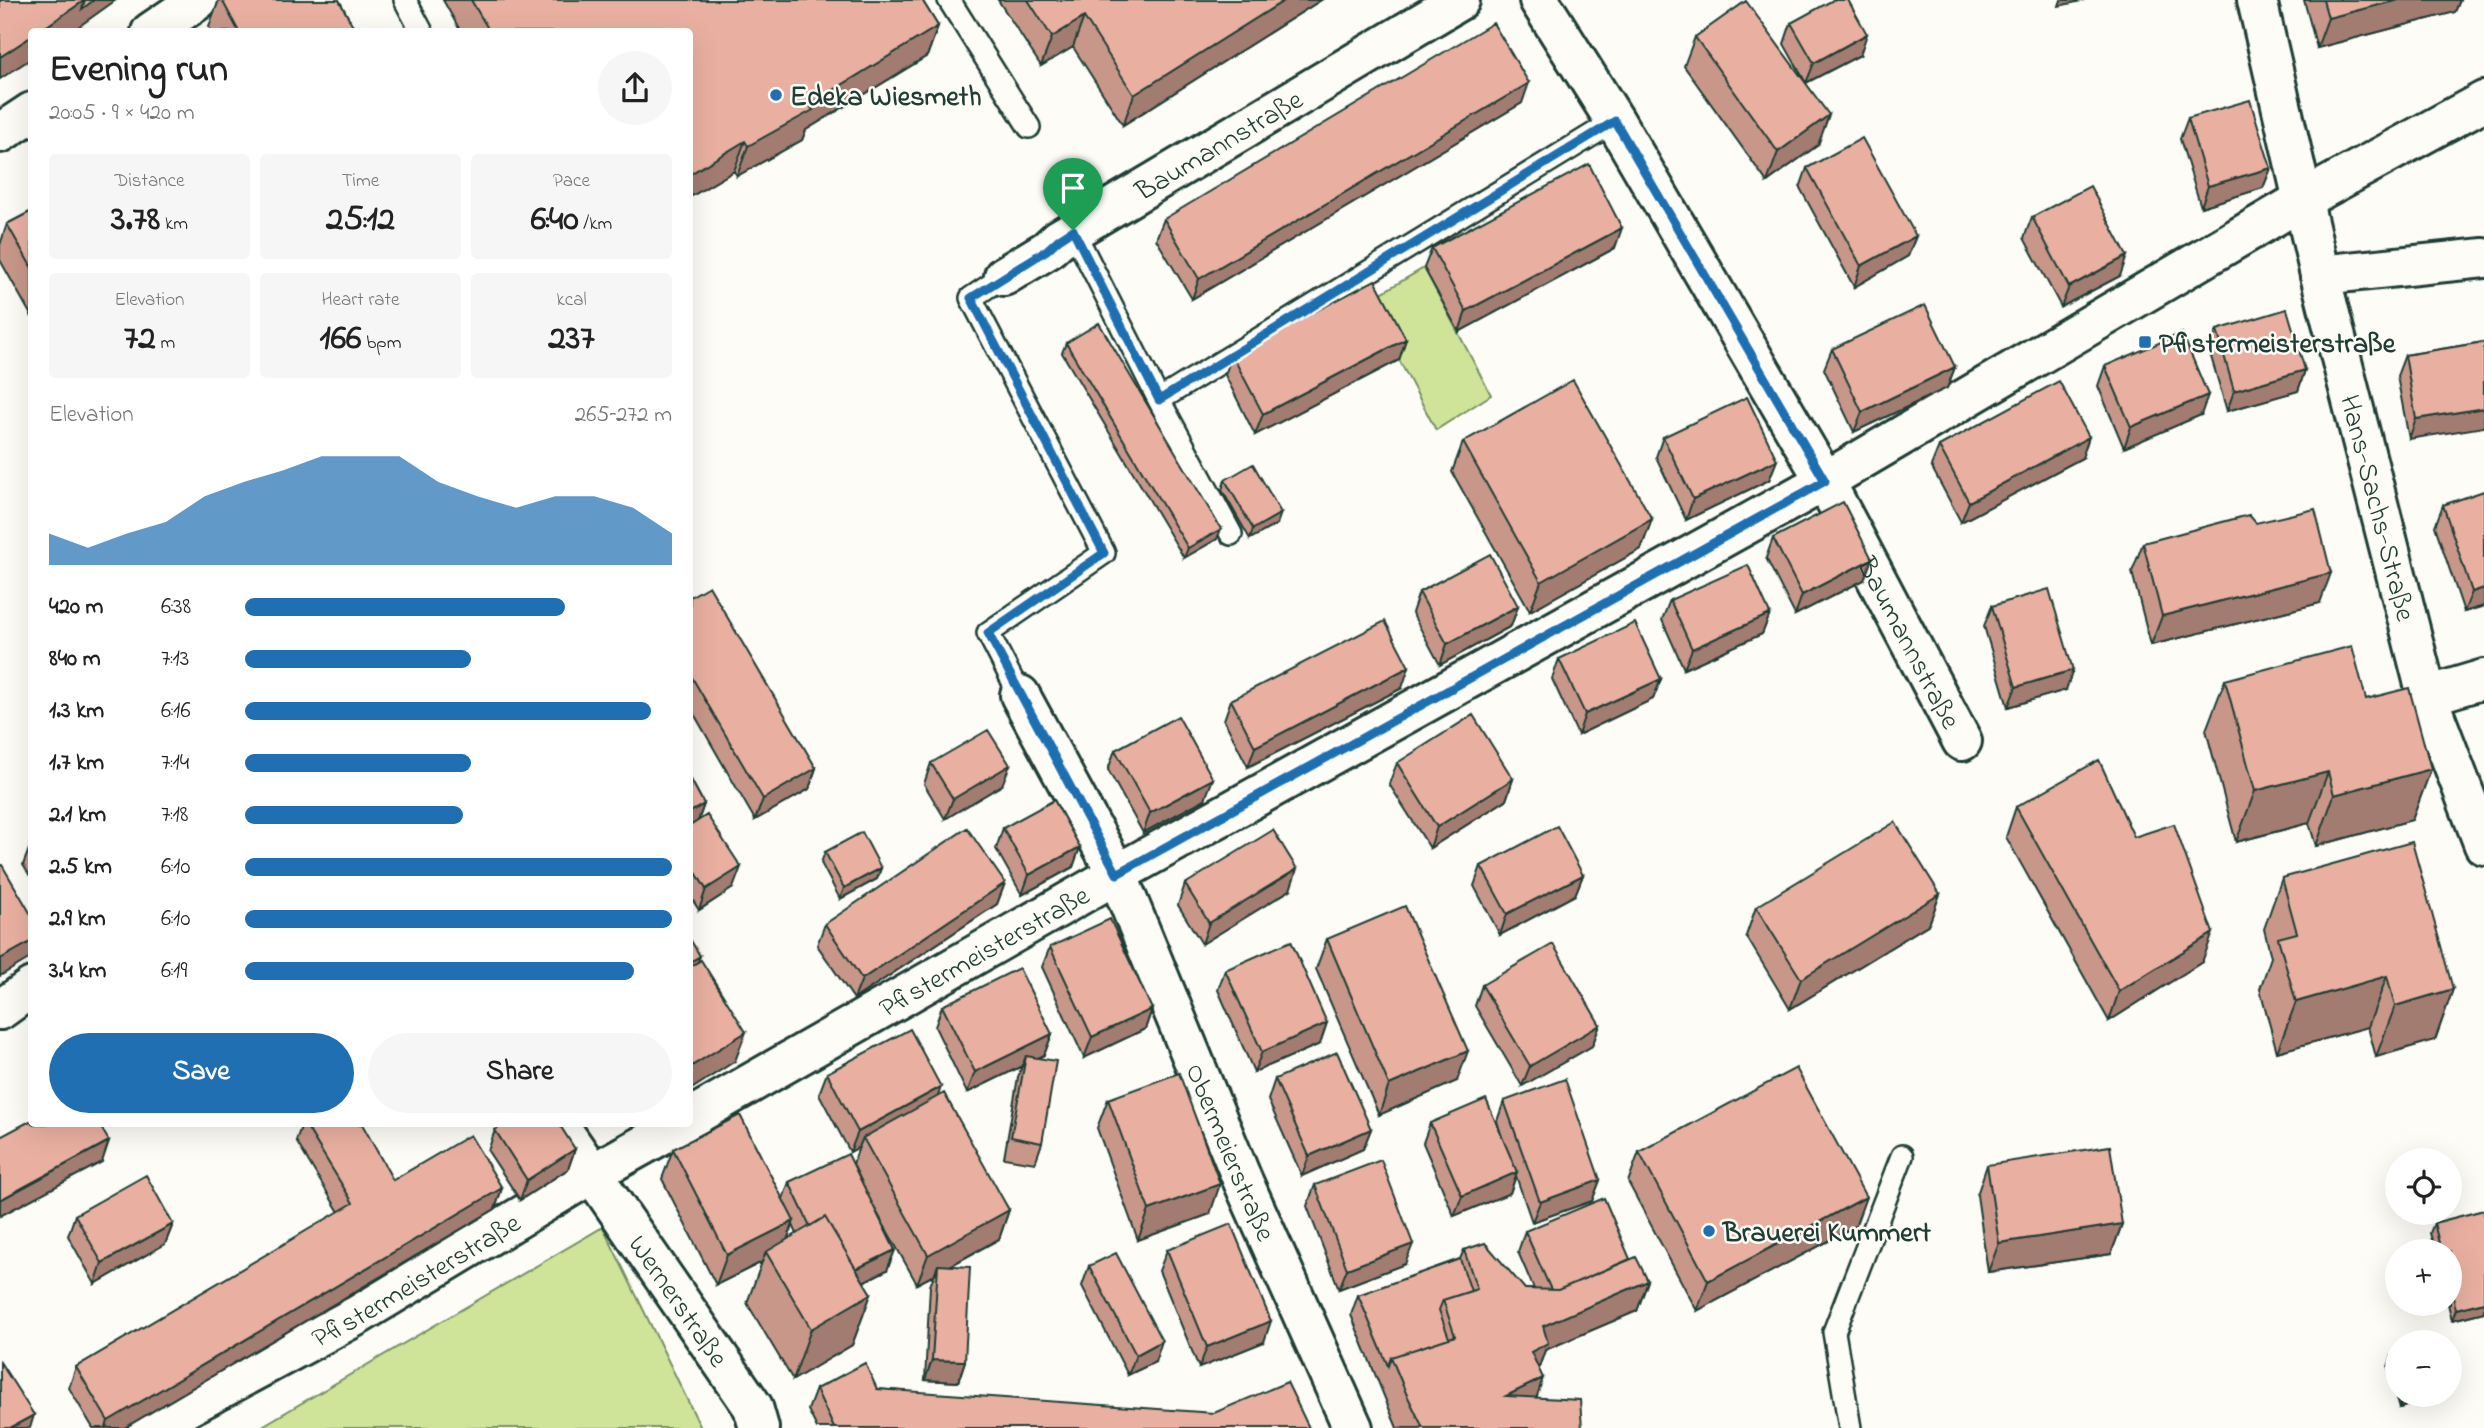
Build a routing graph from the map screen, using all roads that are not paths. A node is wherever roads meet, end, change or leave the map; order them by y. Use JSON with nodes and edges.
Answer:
{"nodes":[{"id":1,"x":198,"y":0,"type":"edge"},
{"id":2,"x":405,"y":0,"type":"edge"},
{"id":3,"x":949,"y":0,"type":"edge"},
{"id":4,"x":1460,"y":0,"type":"edge"},
{"id":5,"x":1539,"y":0,"type":"edge"},
{"id":6,"x":2257,"y":0,"type":"edge"},
{"id":7,"x":157,"y":28,"type":"edge"},
{"id":8,"x":420,"y":28,"type":"edge"},
{"id":9,"x":2484,"y":101,"type":"edge"},
{"id":10,"x":28,"y":114,"type":"edge"},
{"id":11,"x":1615,"y":121,"type":"junction"},
{"id":12,"x":1029,"y":127,"type":"dead end"},
{"id":13,"x":0,"y":133,"type":"edge"},
{"id":14,"x":2304,"y":199,"type":"junction"},
{"id":15,"x":1073,"y":230,"type":"junction"},
{"id":16,"x":2484,"y":258,"type":"edge"},
{"id":17,"x":2320,"y":275,"type":"junction"},
{"id":18,"x":1004,"y":276,"type":"joint"},
{"id":19,"x":1159,"y":400,"type":"junction"},
{"id":20,"x":1825,"y":481,"type":"junction"},
{"id":21,"x":1231,"y":534,"type":"dead end"},
{"id":22,"x":2484,"y":679,"type":"edge"},
{"id":23,"x":1020,"y":695,"type":"joint"},
{"id":24,"x":2427,"y":696,"type":"junction"},
{"id":25,"x":1962,"y":741,"type":"dead end"},
{"id":26,"x":2484,"y":845,"type":"edge"},
{"id":27,"x":1117,"y":874,"type":"junction"},
{"id":28,"x":28,"y":990,"type":"edge"},
{"id":29,"x":0,"y":1010,"type":"edge"},
{"id":30,"x":693,"y":1116,"type":"edge"},
{"id":31,"x":560,"y":1127,"type":"edge"},
{"id":32,"x":676,"y":1127,"type":"edge"},
{"id":33,"x":1902,"y":1157,"type":"dead end"},
{"id":34,"x":593,"y":1174,"type":"junction"},
{"id":35,"x":148,"y":1428,"type":"edge"},
{"id":36,"x":759,"y":1428,"type":"edge"},
{"id":37,"x":1353,"y":1428,"type":"edge"},
{"id":38,"x":1850,"y":1428,"type":"edge"}],
"edges":[{"from":1,"to":7,"type":"street"},
{"from":2,"to":8,"type":"lane"},
{"from":3,"to":12,"type":"lane"},
{"from":4,"to":15,"type":"street","name":"Baumannstraße"},
{"from":5,"to":11,"type":"street","name":"Baumannstraße"},
{"from":6,"to":14,"type":"street","name":"Hans-Sachs-Straße"},
{"from":9,"to":14,"type":"street","name":"Pfistermeisterstraße"},
{"from":10,"to":13,"type":"street"},
{"from":11,"to":19,"type":"lane"},
{"from":11,"to":20,"type":"street","name":"Baumannstraße"},
{"from":14,"to":17,"type":"street","name":"Hans-Sachs-Straße"},
{"from":14,"to":20,"type":"street","name":"Pfistermeisterstraße"},
{"from":15,"to":18,"type":"street","name":"Baumannstraße"},
{"from":15,"to":19,"type":"lane"},
{"from":16,"to":17,"type":"street"},
{"from":17,"to":24,"type":"street","name":"Hans-Sachs-Straße"},
{"from":18,"to":23,"type":"lane","name":"Baumannstraße"},
{"from":19,"to":21,"type":"lane"},
{"from":20,"to":25,"type":"street","name":"Baumannstraße"},
{"from":20,"to":27,"type":"street","name":"Pfistermeisterstraße"},
{"from":22,"to":24,"type":"street"},
{"from":23,"to":27,"type":"street","name":"Baumannstraße"},
{"from":24,"to":26,"type":"street","name":"Hans-Sachs-Straße"},
{"from":27,"to":30,"type":"street","name":"Pfistermeisterstraße"},
{"from":27,"to":37,"type":"street","name":"Obermeierstraße"},
{"from":28,"to":29,"type":"street"},
{"from":31,"to":34,"type":"street","name":"Wernerstraße"},
{"from":32,"to":34,"type":"street","name":"Pfistermeisterstraße"},
{"from":33,"to":38,"type":"lane"},
{"from":34,"to":35,"type":"street","name":"Pfistermeisterstraße"},
{"from":34,"to":36,"type":"street","name":"Wernerstraße"}]}
